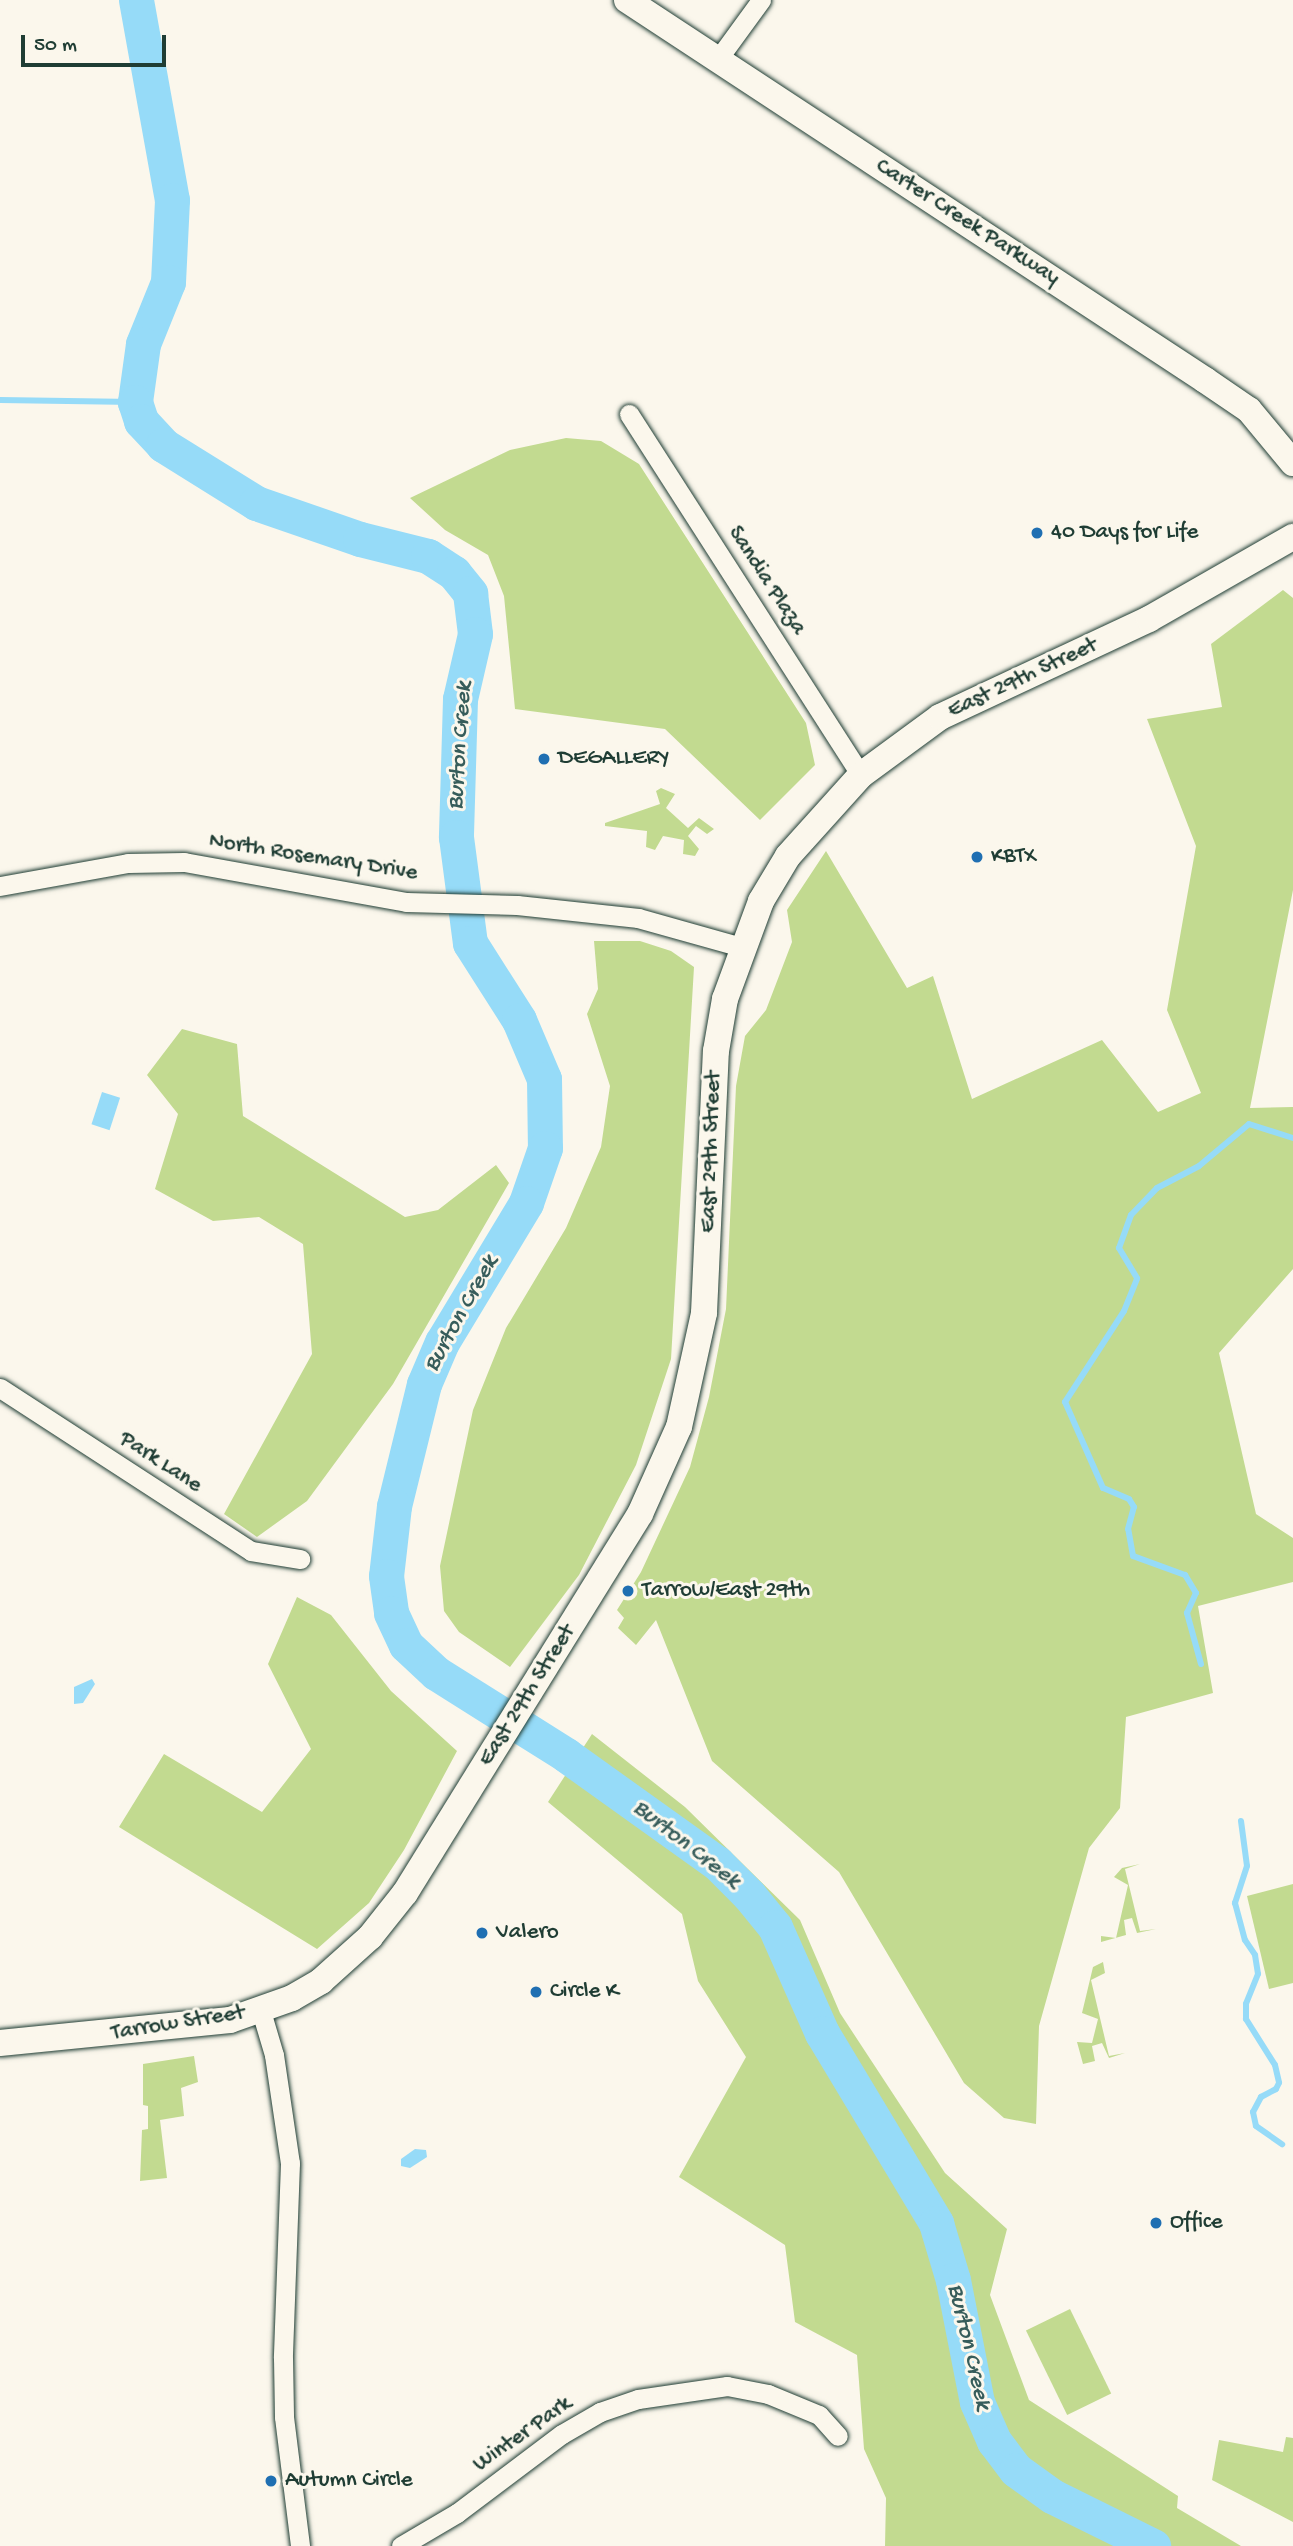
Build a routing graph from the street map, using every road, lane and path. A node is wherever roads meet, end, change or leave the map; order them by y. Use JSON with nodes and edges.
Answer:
{"nodes":[{"id":1,"x":627,"y":0,"type":"edge"},
{"id":2,"x":761,"y":0,"type":"edge"},
{"id":3,"x":718,"y":59,"type":"junction"},
{"id":4,"x":629,"y":415,"type":"dead end"},
{"id":5,"x":1293,"y":463,"type":"edge"},
{"id":6,"x":1293,"y":537,"type":"edge"},
{"id":7,"x":861,"y":775,"type":"junction"},
{"id":8,"x":0,"y":886,"type":"edge"},
{"id":9,"x":741,"y":947,"type":"junction"},
{"id":10,"x":0,"y":1388,"type":"edge"},
{"id":11,"x":300,"y":1559,"type":"dead end"},
{"id":12,"x":342,"y":1964,"type":"joint"},
{"id":13,"x":261,"y":2011,"type":"junction"},
{"id":14,"x":0,"y":2043,"type":"edge"},
{"id":15,"x":838,"y":2436,"type":"dead end"},
{"id":16,"x":300,"y":2546,"type":"edge"},
{"id":17,"x":401,"y":2546,"type":"edge"}],
"edges":[{"from":1,"to":3,"type":"main road","name":"Carter Creek Parkway"},
{"from":2,"to":3,"type":"street"},
{"from":3,"to":5,"type":"main road","name":"Carter Creek Parkway"},
{"from":4,"to":7,"type":"street","name":"Sandia Plaza"},
{"from":6,"to":7,"type":"main road","name":"East 29th Street"},
{"from":7,"to":9,"type":"main road","name":"East 29th Street"},
{"from":8,"to":9,"type":"street","name":"North Rosemary Drive"},
{"from":9,"to":12,"type":"main road","name":"East 29th Street"},
{"from":10,"to":11,"type":"street","name":"Park Lane"},
{"from":12,"to":13,"type":"main road","name":"Tarrow Street"},
{"from":13,"to":14,"type":"main road","name":"Tarrow Street"},
{"from":13,"to":16,"type":"street"},
{"from":15,"to":17,"type":"street","name":"Winter Park"}]}
